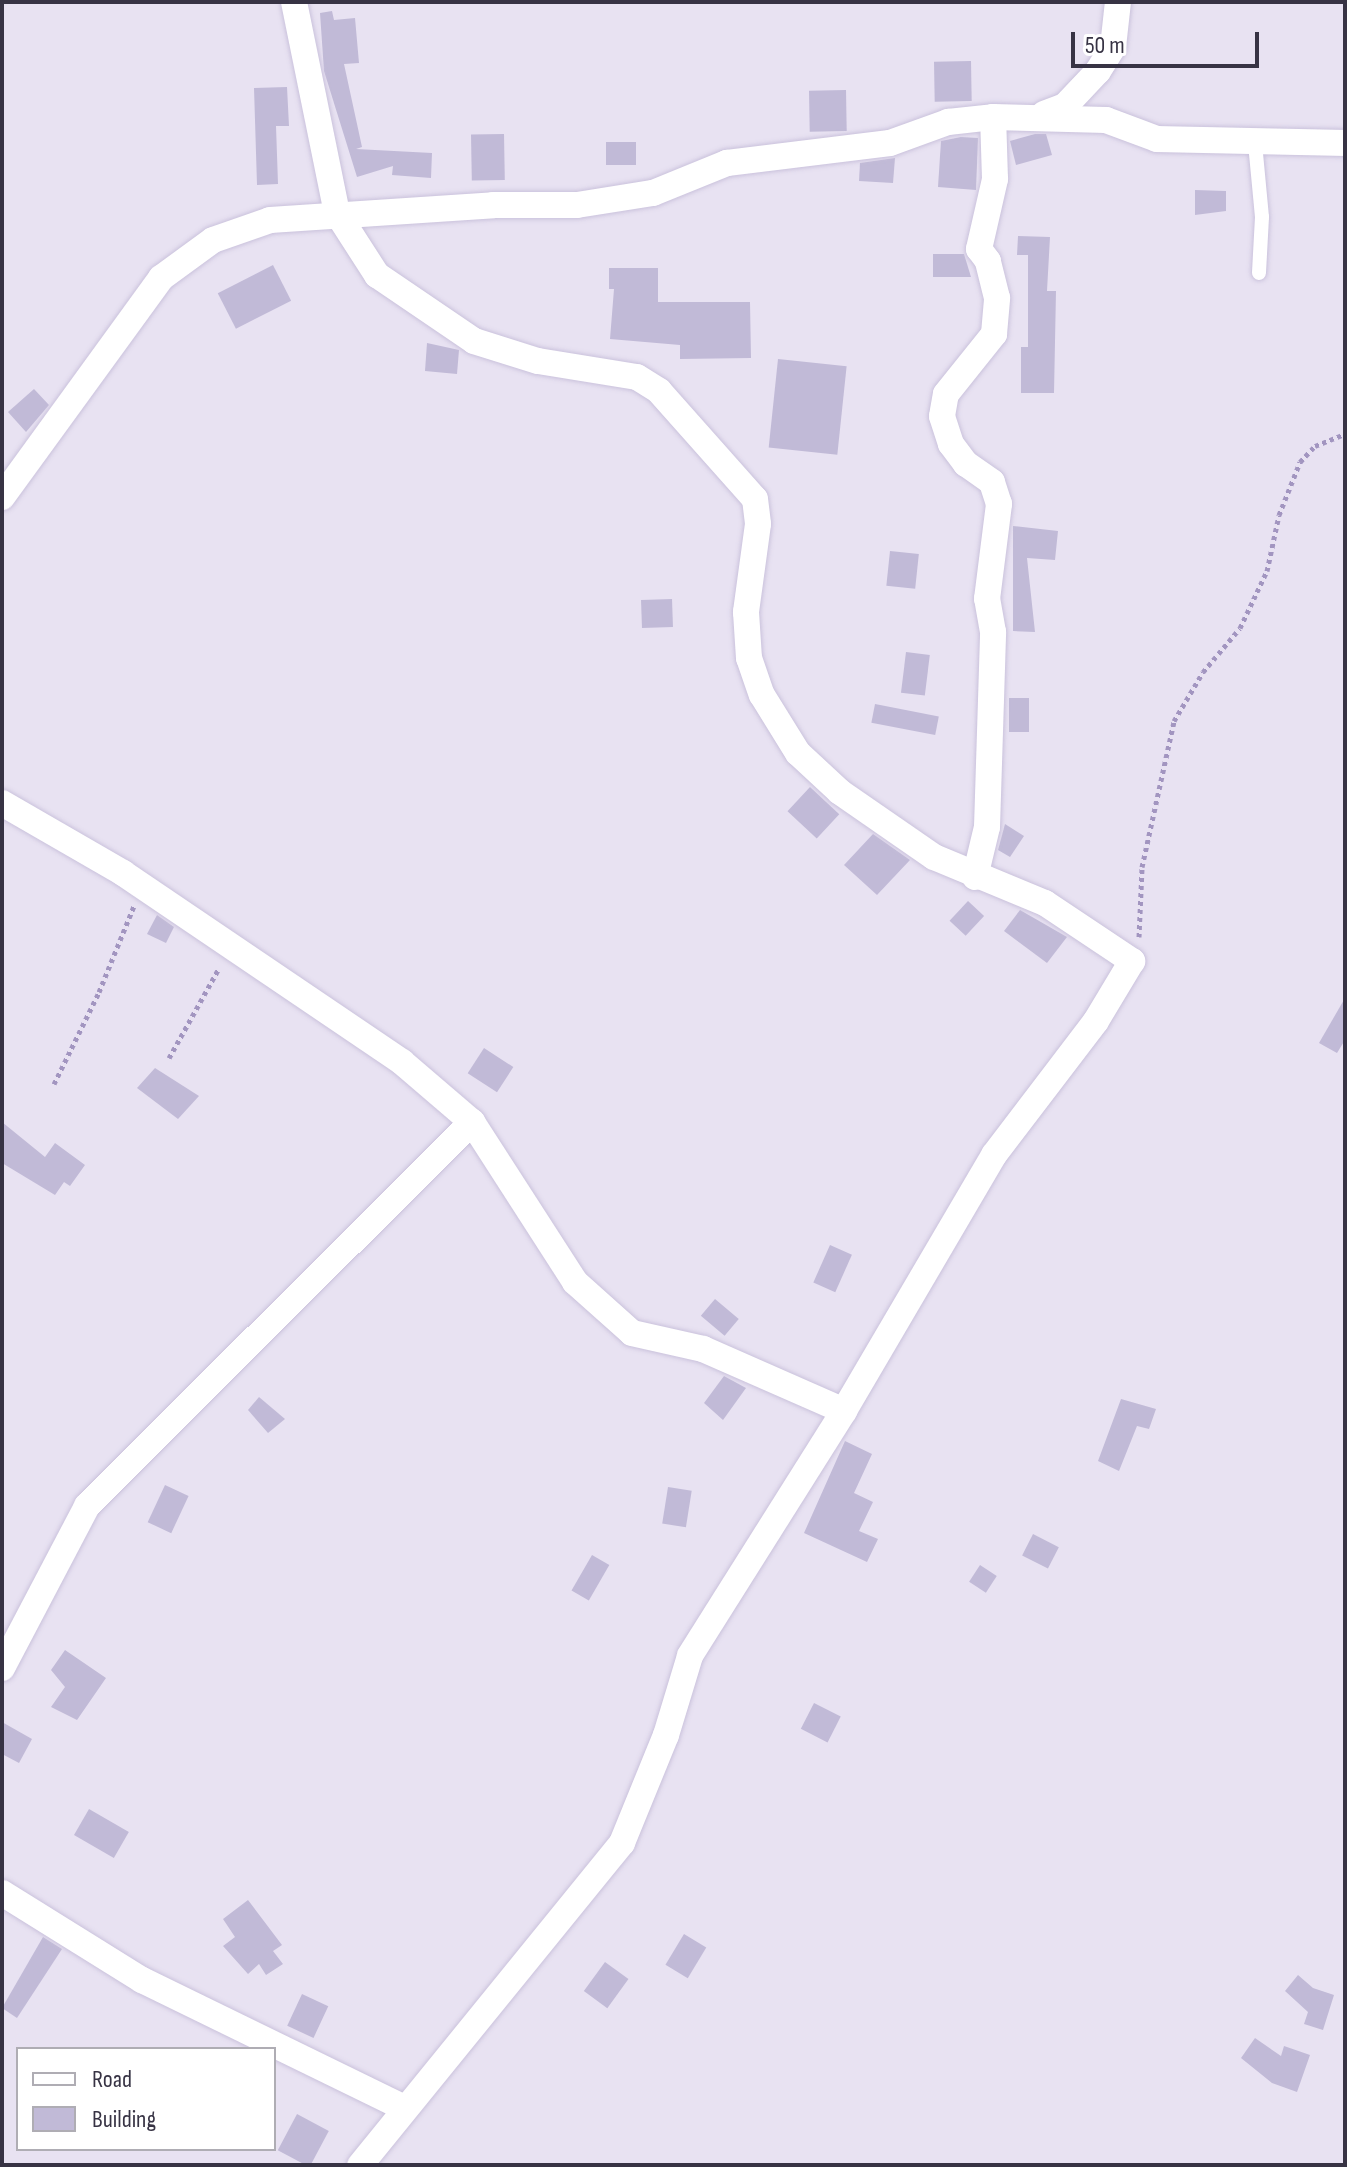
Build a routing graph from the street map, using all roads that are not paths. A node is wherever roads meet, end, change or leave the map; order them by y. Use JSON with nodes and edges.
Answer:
{"nodes":[{"id":1,"x":294,"y":2,"type":"edge"},
{"id":2,"x":1118,"y":2,"type":"edge"},
{"id":3,"x":1040,"y":115,"type":"junction"},
{"id":4,"x":993,"y":117,"type":"junction"},
{"id":5,"x":1255,"y":143,"type":"junction"},
{"id":6,"x":1345,"y":143,"type":"edge"},
{"id":7,"x":337,"y":213,"type":"junction"},
{"id":8,"x":1259,"y":273,"type":"dead end"},
{"id":9,"x":2,"y":497,"type":"edge"},
{"id":10,"x":2,"y":803,"type":"edge"},
{"id":11,"x":975,"y":877,"type":"junction"},
{"id":12,"x":472,"y":1122,"type":"junction"},
{"id":13,"x":844,"y":1411,"type":"junction"},
{"id":14,"x":2,"y":1668,"type":"edge"},
{"id":15,"x":2,"y":1893,"type":"edge"},
{"id":16,"x":405,"y":2108,"type":"junction"},
{"id":17,"x":360,"y":2165,"type":"edge"}],
"edges":[{"from":1,"to":7,"type":"street"},
{"from":2,"to":3,"type":"street"},
{"from":3,"to":4,"type":"street"},
{"from":3,"to":5,"type":"street"},
{"from":4,"to":7,"type":"street"},
{"from":4,"to":11,"type":"street"},
{"from":5,"to":6,"type":"street"},
{"from":5,"to":8,"type":"lane"},
{"from":7,"to":9,"type":"street"},
{"from":7,"to":11,"type":"street"},
{"from":10,"to":12,"type":"street"},
{"from":11,"to":13,"type":"street"},
{"from":12,"to":13,"type":"street"},
{"from":12,"to":14,"type":"street"},
{"from":13,"to":16,"type":"street"},
{"from":15,"to":16,"type":"street"},
{"from":16,"to":17,"type":"street"}]}
